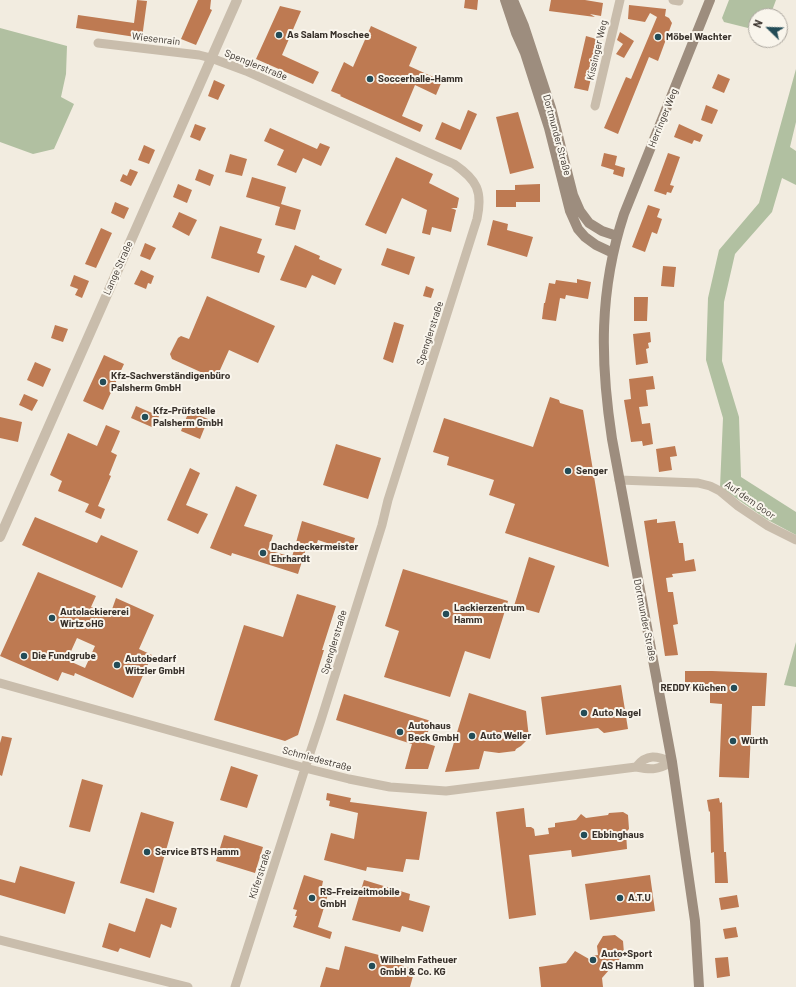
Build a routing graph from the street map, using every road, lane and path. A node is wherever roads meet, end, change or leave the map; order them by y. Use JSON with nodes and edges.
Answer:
{"nodes":[{"id":1,"x":237,"y":0,"type":"edge"},
{"id":2,"x":504,"y":0,"type":"edge"},
{"id":3,"x":513,"y":0,"type":"edge"},
{"id":4,"x":620,"y":0,"type":"edge"},
{"id":5,"x":710,"y":0,"type":"edge"},
{"id":6,"x":98,"y":43,"type":"dead end"},
{"id":7,"x":211,"y":58,"type":"junction"},
{"id":8,"x":595,"y":106,"type":"dead end"},
{"id":9,"x":617,"y":236,"type":"junction"},
{"id":10,"x":613,"y":254,"type":"junction"},
{"id":11,"x":619,"y":480,"type":"junction"},
{"id":12,"x":0,"y":537,"type":"edge"},
{"id":13,"x":796,"y":540,"type":"edge"},
{"id":14,"x":0,"y":683,"type":"edge"},
{"id":15,"x":672,"y":762,"type":"junction"},
{"id":16,"x":305,"y":768,"type":"junction"},
{"id":17,"x":0,"y":940,"type":"edge"},
{"id":18,"x":188,"y":987,"type":"edge"},
{"id":19,"x":235,"y":987,"type":"edge"},
{"id":20,"x":699,"y":987,"type":"edge"}],
"edges":[{"from":1,"to":7,"type":"street","name":"Lange Straße"},
{"from":2,"to":10,"type":"main road","name":"Dortmunder Straße"},
{"from":3,"to":9,"type":"main road","name":"Dortmunder Straße"},
{"from":4,"to":8,"type":"street","name":"Kissinger Weg"},
{"from":5,"to":9,"type":"main road","name":"Herringer Weg"},
{"from":6,"to":7,"type":"street","name":"Wiesenrain"},
{"from":7,"to":12,"type":"street","name":"Lange Straße"},
{"from":7,"to":16,"type":"street","name":"Spenglerstraße"},
{"from":9,"to":10,"type":"main road","name":"Dortmunder Straße"},
{"from":10,"to":11,"type":"main road","name":"Dortmunder Straße"},
{"from":11,"to":13,"type":"street","name":"Auf dem Goor"},
{"from":11,"to":15,"type":"main road","name":"Dortmunder Straße"},
{"from":14,"to":16,"type":"street","name":"Schmiedestraße"},
{"from":15,"to":16,"type":"street","name":"Schmiedestraße"},
{"from":15,"to":20,"type":"main road","name":"Dortmunder Straße"},
{"from":16,"to":19,"type":"street","name":"Küferstraße"},
{"from":17,"to":18,"type":"street"}]}
